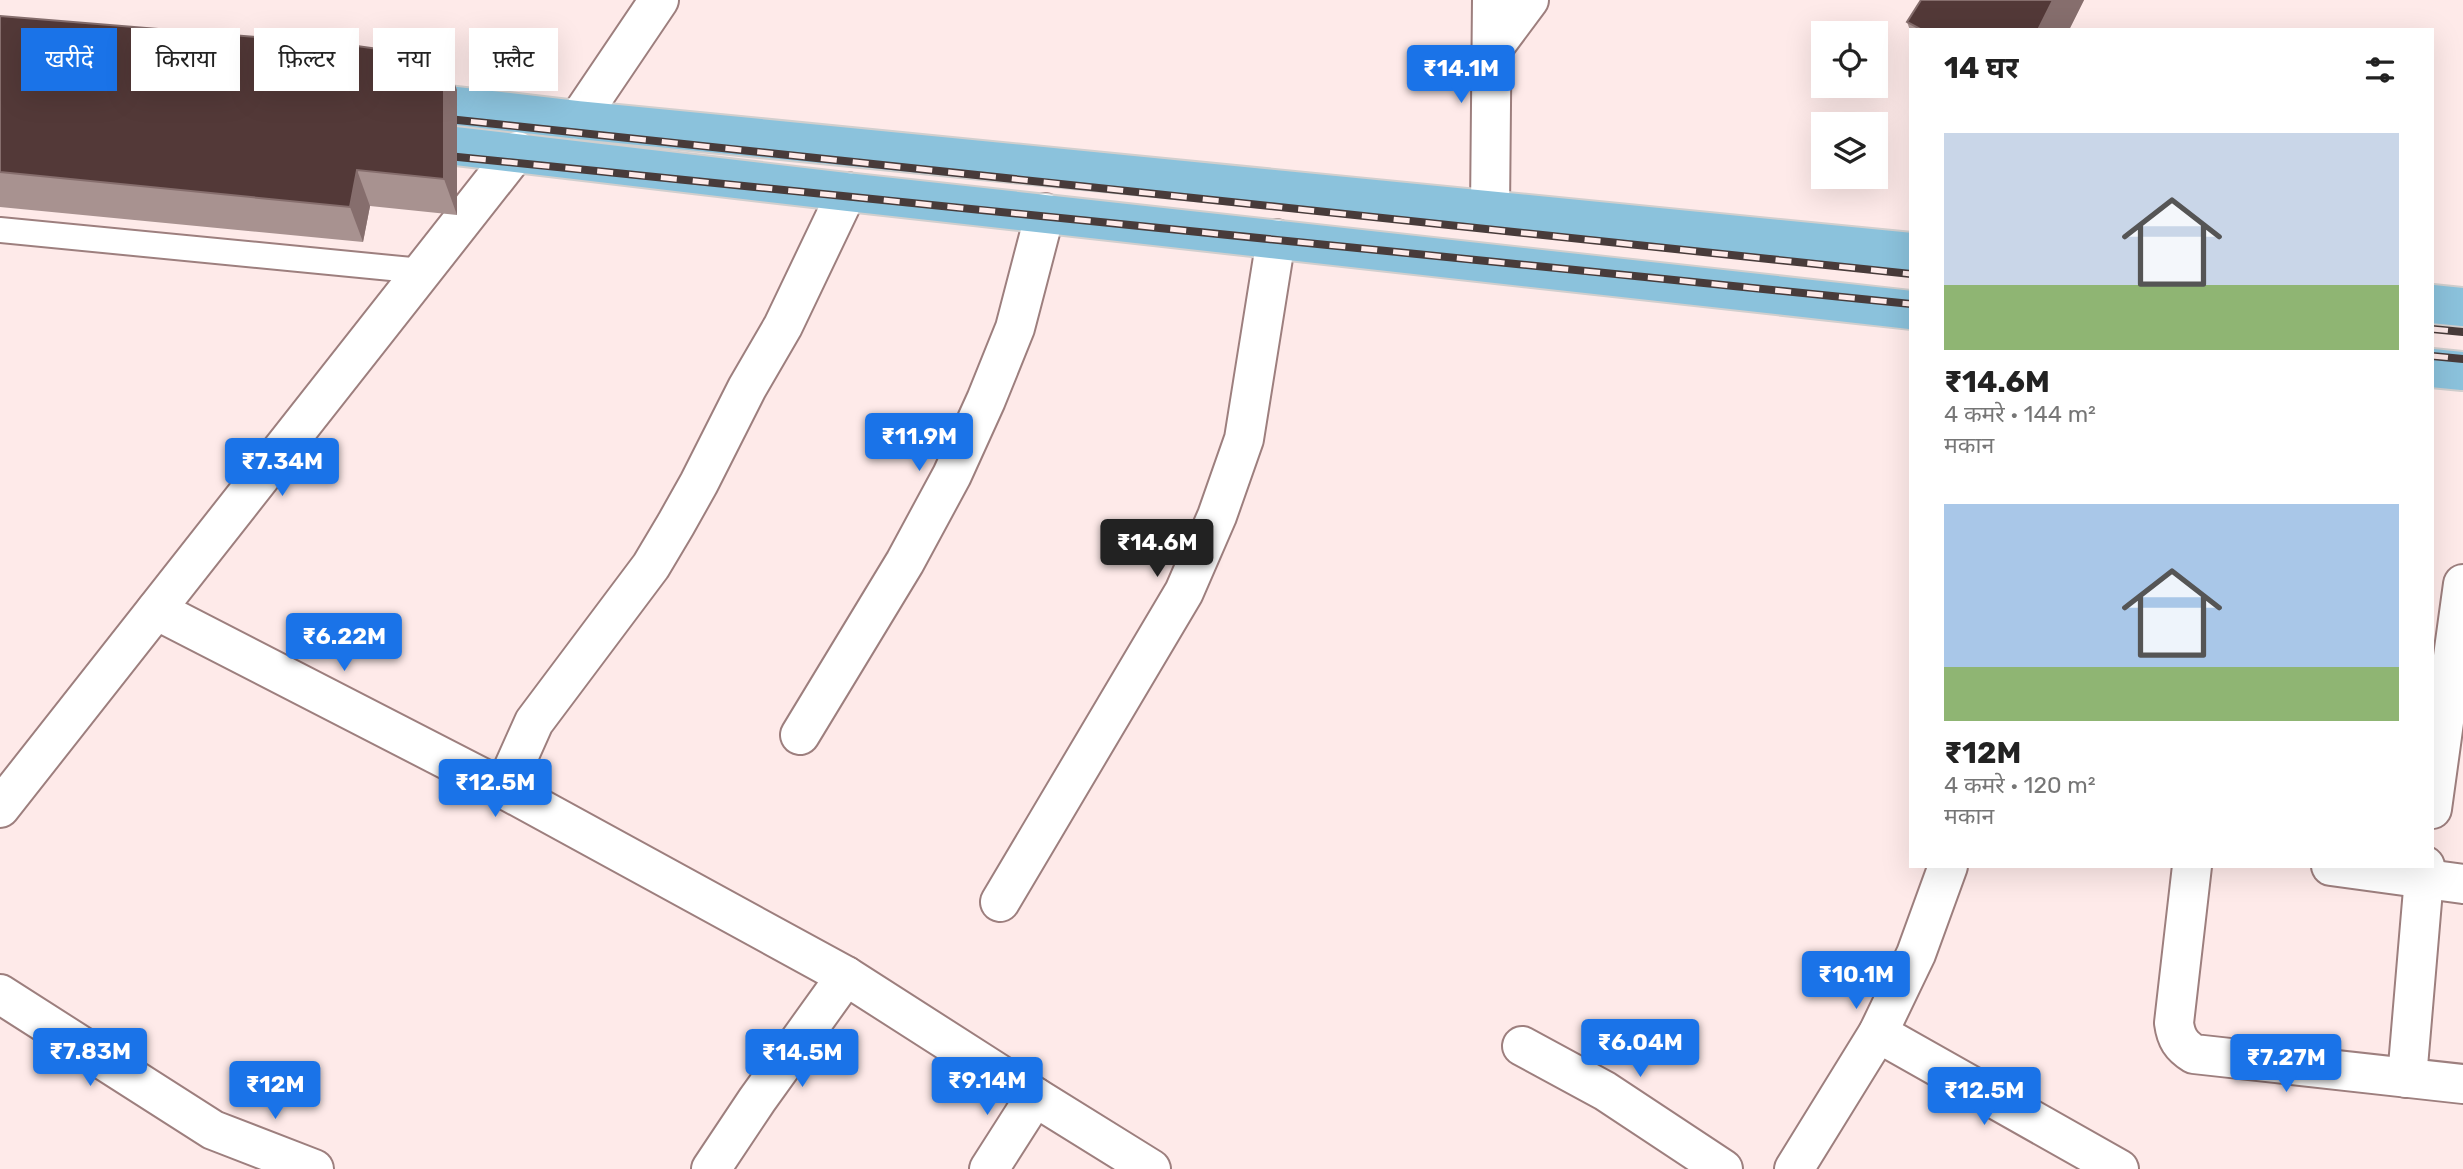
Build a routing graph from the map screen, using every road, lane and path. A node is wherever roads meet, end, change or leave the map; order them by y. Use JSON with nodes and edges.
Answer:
{"nodes":[{"id":1,"x":659,"y":0,"type":"edge"},
{"id":2,"x":1492,"y":0,"type":"edge"},
{"id":3,"x":1529,"y":0,"type":"edge"},
{"id":4,"x":1492,"y":51,"type":"junction"},
{"id":5,"x":372,"y":97,"type":"edge"},
{"id":6,"x":578,"y":120,"type":"junction"},
{"id":7,"x":367,"y":136,"type":"edge"},
{"id":8,"x":517,"y":151,"type":"junction"},
{"id":9,"x":847,"y":192,"type":"junction"},
{"id":10,"x":1490,"y":210,"type":"junction"},
{"id":11,"x":1045,"y":213,"type":"junction"},
{"id":12,"x":0,"y":230,"type":"edge"},
{"id":13,"x":1276,"y":239,"type":"junction"},
{"id":14,"x":1909,"y":252,"type":"edge"},
{"id":15,"x":422,"y":271,"type":"junction"},
{"id":16,"x":2434,"y":304,"type":"edge"},
{"id":17,"x":2463,"y":307,"type":"edge"},
{"id":18,"x":1909,"y":310,"type":"edge"},
{"id":19,"x":2434,"y":368,"type":"edge"},
{"id":20,"x":2463,"y":371,"type":"edge"},
{"id":21,"x":2463,"y":584,"type":"edge"},
{"id":22,"x":156,"y":610,"type":"junction"},
{"id":23,"x":800,"y":735,"type":"dead end"},
{"id":24,"x":504,"y":789,"type":"junction"},
{"id":25,"x":2434,"y":794,"type":"edge"},
{"id":26,"x":0,"y":808,"type":"edge"},
{"id":27,"x":1947,"y":868,"type":"edge"},
{"id":28,"x":2192,"y":868,"type":"edge"},
{"id":29,"x":2358,"y":868,"type":"edge"},
{"id":30,"x":2424,"y":873,"type":"edge"},
{"id":31,"x":2463,"y":884,"type":"edge"},
{"id":32,"x":1000,"y":902,"type":"dead end"},
{"id":33,"x":846,"y":976,"type":"junction"},
{"id":34,"x":0,"y":994,"type":"edge"},
{"id":35,"x":1878,"y":1033,"type":"junction"},
{"id":36,"x":1522,"y":1046,"type":"dead end"},
{"id":37,"x":2407,"y":1078,"type":"junction"},
{"id":38,"x":2463,"y":1084,"type":"edge"},
{"id":39,"x":1035,"y":1097,"type":"junction"},
{"id":40,"x":314,"y":1169,"type":"edge"},
{"id":41,"x":711,"y":1169,"type":"edge"},
{"id":42,"x":989,"y":1169,"type":"edge"},
{"id":43,"x":1151,"y":1169,"type":"edge"},
{"id":44,"x":1723,"y":1169,"type":"edge"},
{"id":45,"x":1794,"y":1169,"type":"edge"},
{"id":46,"x":2119,"y":1169,"type":"edge"}],
"edges":[{"from":1,"to":6,"type":"street"},
{"from":2,"to":4,"type":"street"},
{"from":3,"to":4,"type":"street"},
{"from":4,"to":10,"type":"street"},
{"from":5,"to":6,"type":"main road"},
{"from":6,"to":10,"type":"main road"},
{"from":7,"to":8,"type":"main road"},
{"from":8,"to":9,"type":"main road"},
{"from":8,"to":15,"type":"street"},
{"from":9,"to":11,"type":"main road"},
{"from":9,"to":24,"type":"street"},
{"from":10,"to":14,"type":"main road"},
{"from":11,"to":13,"type":"main road"},
{"from":11,"to":23,"type":"street"},
{"from":12,"to":15,"type":"lane"},
{"from":13,"to":18,"type":"main road"},
{"from":13,"to":32,"type":"street"},
{"from":15,"to":22,"type":"street"},
{"from":16,"to":17,"type":"main road"},
{"from":19,"to":20,"type":"main road"},
{"from":21,"to":25,"type":"street"},
{"from":22,"to":24,"type":"street"},
{"from":22,"to":26,"type":"street"},
{"from":24,"to":33,"type":"street"},
{"from":27,"to":35,"type":"street"},
{"from":28,"to":37,"type":"street"},
{"from":29,"to":30,"type":"street"},
{"from":30,"to":31,"type":"street"},
{"from":30,"to":37,"type":"street"},
{"from":33,"to":39,"type":"street"},
{"from":33,"to":41,"type":"street"},
{"from":34,"to":40,"type":"street"},
{"from":35,"to":45,"type":"street"},
{"from":35,"to":46,"type":"street"},
{"from":36,"to":44,"type":"street"},
{"from":37,"to":38,"type":"street"},
{"from":39,"to":42,"type":"street"},
{"from":39,"to":43,"type":"street"}]}
